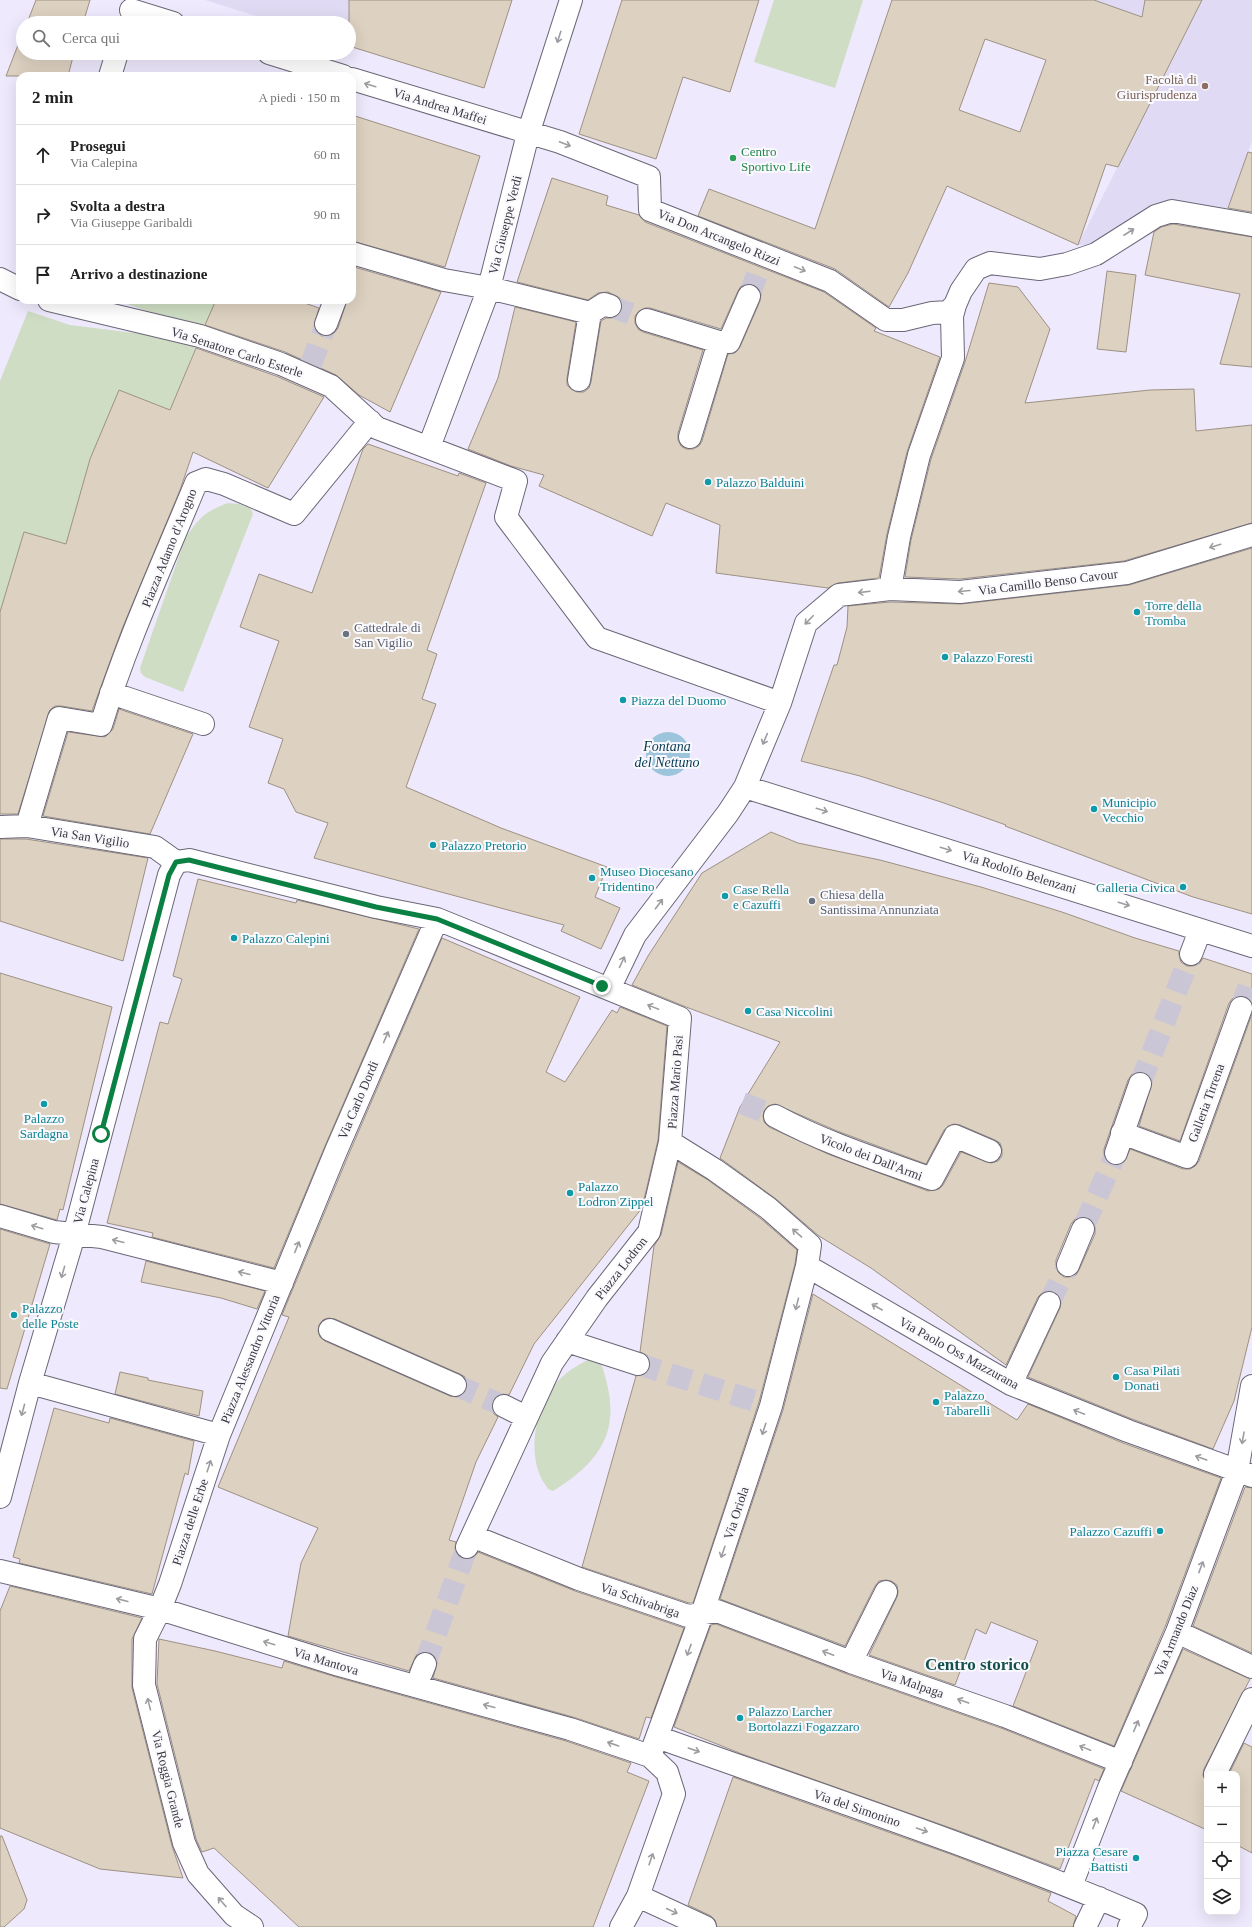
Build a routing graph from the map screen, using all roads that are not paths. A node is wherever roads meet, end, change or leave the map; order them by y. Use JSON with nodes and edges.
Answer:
{"nodes":[{"id":1,"x":571,"y":0,"type":"edge"},
{"id":2,"x":131,"y":11,"type":"edge"},
{"id":3,"x":148,"y":16,"type":"edge"},
{"id":4,"x":115,"y":60,"type":"edge"},
{"id":5,"x":292,"y":60,"type":"edge"},
{"id":6,"x":111,"y":72,"type":"edge"},
{"id":7,"x":330,"y":72,"type":"edge"},
{"id":8,"x":356,"y":80,"type":"edge"},
{"id":9,"x":528,"y":134,"type":"junction"},
{"id":10,"x":1252,"y":225,"type":"edge"},
{"id":11,"x":356,"y":254,"type":"edge"},
{"id":12,"x":0,"y":279,"type":"edge"},
{"id":13,"x":16,"y":287,"type":"edge"},
{"id":14,"x":489,"y":288,"type":"junction"},
{"id":15,"x":749,"y":296,"type":"tunnel mouth"},
{"id":16,"x":66,"y":304,"type":"edge"},
{"id":17,"x":334,"y":304,"type":"edge"},
{"id":18,"x":955,"y":305,"type":"junction"},
{"id":19,"x":647,"y":320,"type":"tunnel mouth"},
{"id":20,"x":326,"y":324,"type":"tunnel mouth"},
{"id":21,"x":719,"y":342,"type":"junction"},
{"id":22,"x":579,"y":380,"type":"dead end"},
{"id":23,"x":370,"y":421,"type":"junction"},
{"id":24,"x":690,"y":437,"type":"dead end"},
{"id":25,"x":429,"y":447,"type":"junction"},
{"id":26,"x":1252,"y":535,"type":"edge"},
{"id":27,"x":890,"y":589,"type":"junction"},
{"id":28,"x":111,"y":693,"type":"junction"},
{"id":29,"x":780,"y":703,"type":"junction"},
{"id":30,"x":203,"y":724,"type":"dead end"},
{"id":31,"x":744,"y":786,"type":"junction"},
{"id":32,"x":0,"y":826,"type":"edge"},
{"id":33,"x":27,"y":826,"type":"junction"},
{"id":34,"x":176,"y":862,"type":"junction"},
{"id":35,"x":437,"y":919,"type":"junction"},
{"id":36,"x":1252,"y":946,"type":"edge"},
{"id":37,"x":609,"y":989,"type":"junction"},
{"id":38,"x":1241,"y":1008,"type":"tunnel mouth"},
{"id":39,"x":1140,"y":1084,"type":"tunnel mouth"},
{"id":40,"x":775,"y":1116,"type":"tunnel mouth"},
{"id":41,"x":670,"y":1142,"type":"junction"},
{"id":42,"x":990,"y":1151,"type":"dead end"},
{"id":43,"x":0,"y":1216,"type":"edge"},
{"id":44,"x":1083,"y":1229,"type":"tunnel mouth"},
{"id":45,"x":74,"y":1235,"type":"junction"},
{"id":46,"x":1068,"y":1265,"type":"tunnel mouth"},
{"id":47,"x":807,"y":1266,"type":"junction"},
{"id":48,"x":282,"y":1283,"type":"junction"},
{"id":49,"x":1049,"y":1303,"type":"tunnel mouth"},
{"id":50,"x":330,"y":1330,"type":"dead end"},
{"id":51,"x":567,"y":1341,"type":"junction"},
{"id":52,"x":638,"y":1364,"type":"tunnel mouth"},
{"id":53,"x":30,"y":1383,"type":"junction"},
{"id":54,"x":1011,"y":1384,"type":"junction"},
{"id":55,"x":455,"y":1385,"type":"tunnel mouth"},
{"id":56,"x":1252,"y":1386,"type":"edge"},
{"id":57,"x":504,"y":1406,"type":"tunnel mouth"},
{"id":58,"x":526,"y":1417,"type":"junction"},
{"id":59,"x":219,"y":1435,"type":"junction"},
{"id":60,"x":1245,"y":1473,"type":"edge"},
{"id":61,"x":0,"y":1497,"type":"edge"},
{"id":62,"x":0,"y":1571,"type":"edge"},
{"id":63,"x":579,"y":1579,"type":"joint"},
{"id":64,"x":886,"y":1592,"type":"dead end"},
{"id":65,"x":160,"y":1609,"type":"junction"},
{"id":66,"x":702,"y":1614,"type":"junction"},
{"id":67,"x":1177,"y":1632,"type":"junction"},
{"id":68,"x":852,"y":1662,"type":"junction"},
{"id":69,"x":1252,"y":1666,"type":"edge"},
{"id":70,"x":1252,"y":1699,"type":"edge"},
{"id":71,"x":653,"y":1747,"type":"junction"},
{"id":72,"x":1121,"y":1762,"type":"junction"},
{"id":73,"x":1216,"y":1771,"type":"edge"},
{"id":74,"x":1064,"y":1883,"type":"junction"},
{"id":75,"x":638,"y":1896,"type":"junction"},
{"id":76,"x":1100,"y":1898,"type":"junction"},
{"id":77,"x":252,"y":1927,"type":"edge"},
{"id":78,"x":621,"y":1927,"type":"edge"},
{"id":79,"x":705,"y":1927,"type":"edge"},
{"id":80,"x":1086,"y":1927,"type":"edge"},
{"id":81,"x":1129,"y":1927,"type":"edge"}],
"edges":[{"from":1,"to":9,"type":"street","name":"Via Giuseppe Verdi","one_way":true},
{"from":2,"to":3,"type":"street"},
{"from":4,"to":6,"type":"street"},
{"from":5,"to":7,"type":"street"},
{"from":9,"to":8,"type":"street","name":"Via Andrea Maffei","one_way":true},
{"from":9,"to":14,"type":"street","name":"Via Giuseppe Verdi"},
{"from":9,"to":18,"type":"street","name":"Via Don Arcangelo Rizzi","one_way":true},
{"from":18,"to":10,"type":"street","one_way":true},
{"from":11,"to":14,"type":"street"},
{"from":12,"to":13,"type":"street"},
{"from":14,"to":22,"type":"street"},
{"from":14,"to":25,"type":"street","name":"Via Giuseppe Verdi"},
{"from":15,"to":21,"type":"street"},
{"from":16,"to":23,"type":"street","name":"Via Senatore Carlo Esterle"},
{"from":17,"to":20,"type":"street"},
{"from":18,"to":27,"type":"street"},
{"from":19,"to":21,"type":"street"},
{"from":21,"to":24,"type":"street"},
{"from":23,"to":25,"type":"street"},
{"from":23,"to":28,"type":"street","name":"Piazza Adamo d'Arogno"},
{"from":25,"to":29,"type":"street"},
{"from":26,"to":27,"type":"street","name":"Via Camillo Benso Cavour","one_way":true},
{"from":27,"to":29,"type":"street","name":"Via Camillo Benso Cavour","one_way":true},
{"from":28,"to":30,"type":"street"},
{"from":28,"to":33,"type":"street"},
{"from":29,"to":31,"type":"street","one_way":true},
{"from":31,"to":36,"type":"street","name":"Via Rodolfo Belenzani","one_way":true},
{"from":37,"to":31,"type":"street","one_way":true},
{"from":32,"to":33,"type":"street","name":"Via San Vigilio"},
{"from":33,"to":34,"type":"street","name":"Via San Vigilio"},
{"from":34,"to":35,"type":"street"},
{"from":34,"to":45,"type":"street","name":"Via Calepina"},
{"from":35,"to":37,"type":"street"},
{"from":48,"to":35,"type":"street","name":"Via Carlo Dordi","one_way":true},
{"from":41,"to":37,"type":"street","name":"Piazza Mario Pasi","one_way":true},
{"from":38,"to":39,"type":"street","name":"Galleria Tirrena"},
{"from":40,"to":42,"type":"street","name":"Vicolo dei Dall'Armi"},
{"from":47,"to":41,"type":"street","name":"Piazza Mario Pasi","one_way":true},
{"from":41,"to":51,"type":"street","name":"Piazza Lodron"},
{"from":45,"to":43,"type":"street","one_way":true},
{"from":44,"to":46,"type":"street"},
{"from":48,"to":45,"type":"street","one_way":true},
{"from":45,"to":53,"type":"street","name":"Via Calepina","one_way":true},
{"from":54,"to":47,"type":"street","name":"Via Paolo Oss Mazzurana","one_way":true},
{"from":47,"to":66,"type":"street","name":"Via Oriola","one_way":true},
{"from":48,"to":59,"type":"street","name":"Piazza Alessandro Vittoria"},
{"from":49,"to":54,"type":"street"},
{"from":50,"to":55,"type":"street"},
{"from":51,"to":52,"type":"street"},
{"from":51,"to":58,"type":"street","name":"Piazza Lodron"},
{"from":53,"to":59,"type":"street"},
{"from":53,"to":61,"type":"street","name":"Via Calepina","one_way":true},
{"from":60,"to":54,"type":"street","name":"Via Paolo Oss Mazzurana","one_way":true},
{"from":56,"to":60,"type":"street","name":"Via Armando Diaz","one_way":true},
{"from":57,"to":58,"type":"street"},
{"from":58,"to":63,"type":"street","name":"Piazza Lodron"},
{"from":65,"to":59,"type":"street","name":"Piazza delle Erbe","one_way":true},
{"from":67,"to":60,"type":"street","name":"Via Armando Diaz","one_way":true},
{"from":65,"to":62,"type":"street","name":"Via Mantova","one_way":true},
{"from":63,"to":66,"type":"street","name":"Via Schivabriga"},
{"from":64,"to":68,"type":"street"},
{"from":71,"to":65,"type":"street","name":"Via Mantova","one_way":true},
{"from":77,"to":65,"type":"street","name":"Via Roggia Grande","one_way":true},
{"from":68,"to":66,"type":"street","name":"Via Malpaga","one_way":true},
{"from":66,"to":71,"type":"street","name":"Via Oriola","one_way":true},
{"from":67,"to":69,"type":"street"},
{"from":72,"to":67,"type":"street","name":"Via Armando Diaz","one_way":true},
{"from":72,"to":68,"type":"street","name":"Via Malpaga","one_way":true},
{"from":70,"to":73,"type":"street"},
{"from":71,"to":74,"type":"street","name":"Via del Simonino","one_way":true},
{"from":75,"to":71,"type":"street","one_way":true},
{"from":74,"to":72,"type":"street","name":"Via Armando Diaz","one_way":true},
{"from":74,"to":76,"type":"street"},
{"from":75,"to":78,"type":"street"},
{"from":75,"to":79,"type":"street","one_way":true},
{"from":76,"to":80,"type":"street"},
{"from":76,"to":81,"type":"street"}]}
